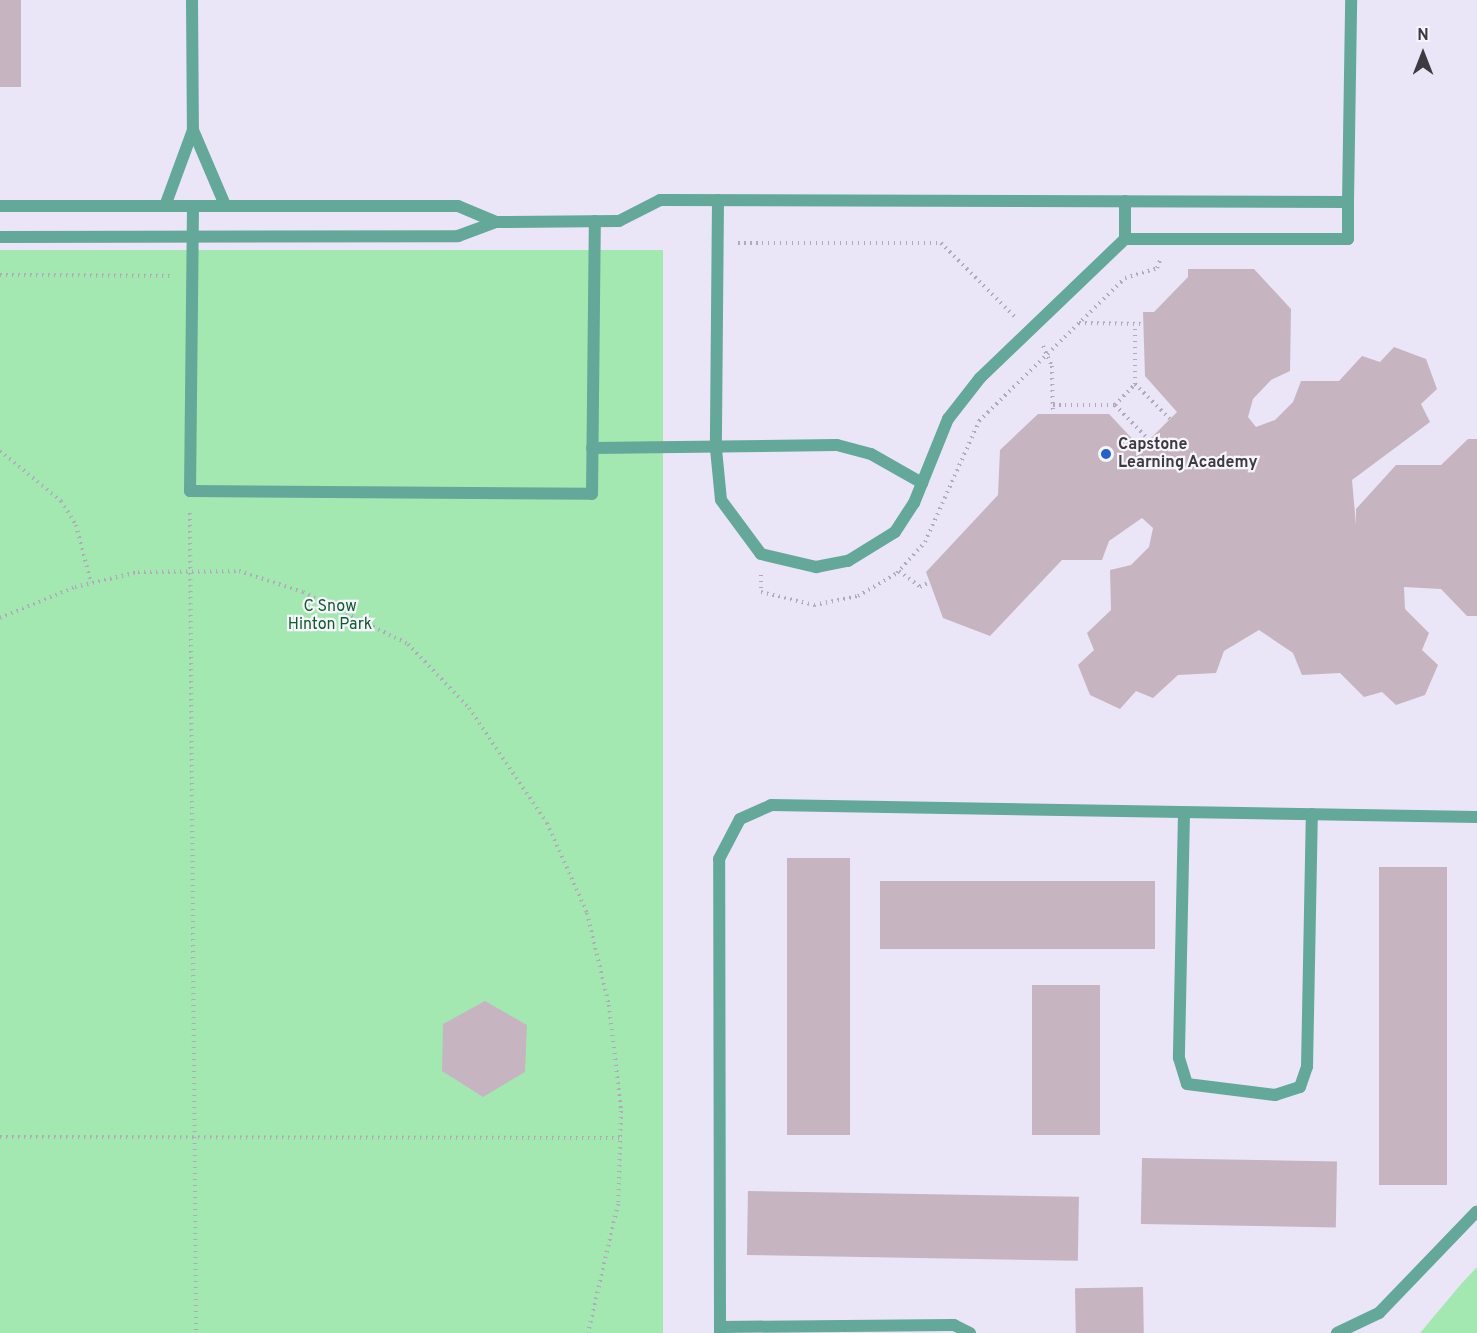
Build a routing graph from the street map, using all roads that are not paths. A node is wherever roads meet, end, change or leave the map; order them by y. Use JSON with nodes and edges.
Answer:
{"nodes":[{"id":1,"x":192,"y":0,"type":"edge"},
{"id":2,"x":1351,"y":0,"type":"edge"},
{"id":3,"x":193,"y":130,"type":"junction"},
{"id":4,"x":718,"y":200,"type":"junction"},
{"id":5,"x":1125,"y":201,"type":"junction"},
{"id":6,"x":1348,"y":202,"type":"junction"},
{"id":7,"x":225,"y":205,"type":"junction"},
{"id":8,"x":0,"y":206,"type":"edge"},
{"id":9,"x":165,"y":206,"type":"junction"},
{"id":10,"x":193,"y":206,"type":"junction"},
{"id":11,"x":595,"y":221,"type":"junction"},
{"id":12,"x":496,"y":222,"type":"junction"},
{"id":13,"x":0,"y":237,"type":"edge"},
{"id":14,"x":192,"y":237,"type":"junction"},
{"id":15,"x":1125,"y":239,"type":"junction"},
{"id":16,"x":592,"y":448,"type":"junction"},
{"id":17,"x":716,"y":449,"type":"junction"},
{"id":18,"x":922,"y":483,"type":"junction"},
{"id":19,"x":1184,"y":813,"type":"junction"},
{"id":20,"x":1312,"y":814,"type":"junction"},
{"id":21,"x":1477,"y":817,"type":"edge"},
{"id":22,"x":1477,"y":1211,"type":"edge"},
{"id":23,"x":720,"y":1330,"type":"edge"},
{"id":24,"x":970,"y":1333,"type":"edge"},
{"id":25,"x":1337,"y":1333,"type":"edge"}],
"edges":[{"from":1,"to":3,"type":"street"},
{"from":2,"to":6,"type":"street"},
{"from":3,"to":7,"type":"street"},
{"from":3,"to":9,"type":"street"},
{"from":4,"to":5,"type":"street"},
{"from":4,"to":11,"type":"street"},
{"from":4,"to":17,"type":"street"},
{"from":5,"to":6,"type":"street"},
{"from":5,"to":15,"type":"street"},
{"from":6,"to":15,"type":"street"},
{"from":7,"to":10,"type":"street"},
{"from":7,"to":12,"type":"street"},
{"from":8,"to":9,"type":"street"},
{"from":9,"to":10,"type":"street"},
{"from":10,"to":14,"type":"street"},
{"from":11,"to":12,"type":"street"},
{"from":11,"to":16,"type":"street"},
{"from":12,"to":14,"type":"street"},
{"from":13,"to":14,"type":"street"},
{"from":14,"to":16,"type":"street"},
{"from":15,"to":18,"type":"street"},
{"from":16,"to":17,"type":"street"},
{"from":17,"to":18,"type":"street"},
{"from":17,"to":18,"type":"street"},
{"from":19,"to":20,"type":"street"},
{"from":19,"to":20,"type":"street"},
{"from":19,"to":23,"type":"street"},
{"from":20,"to":21,"type":"street"},
{"from":22,"to":25,"type":"street"},
{"from":23,"to":24,"type":"street"}]}
